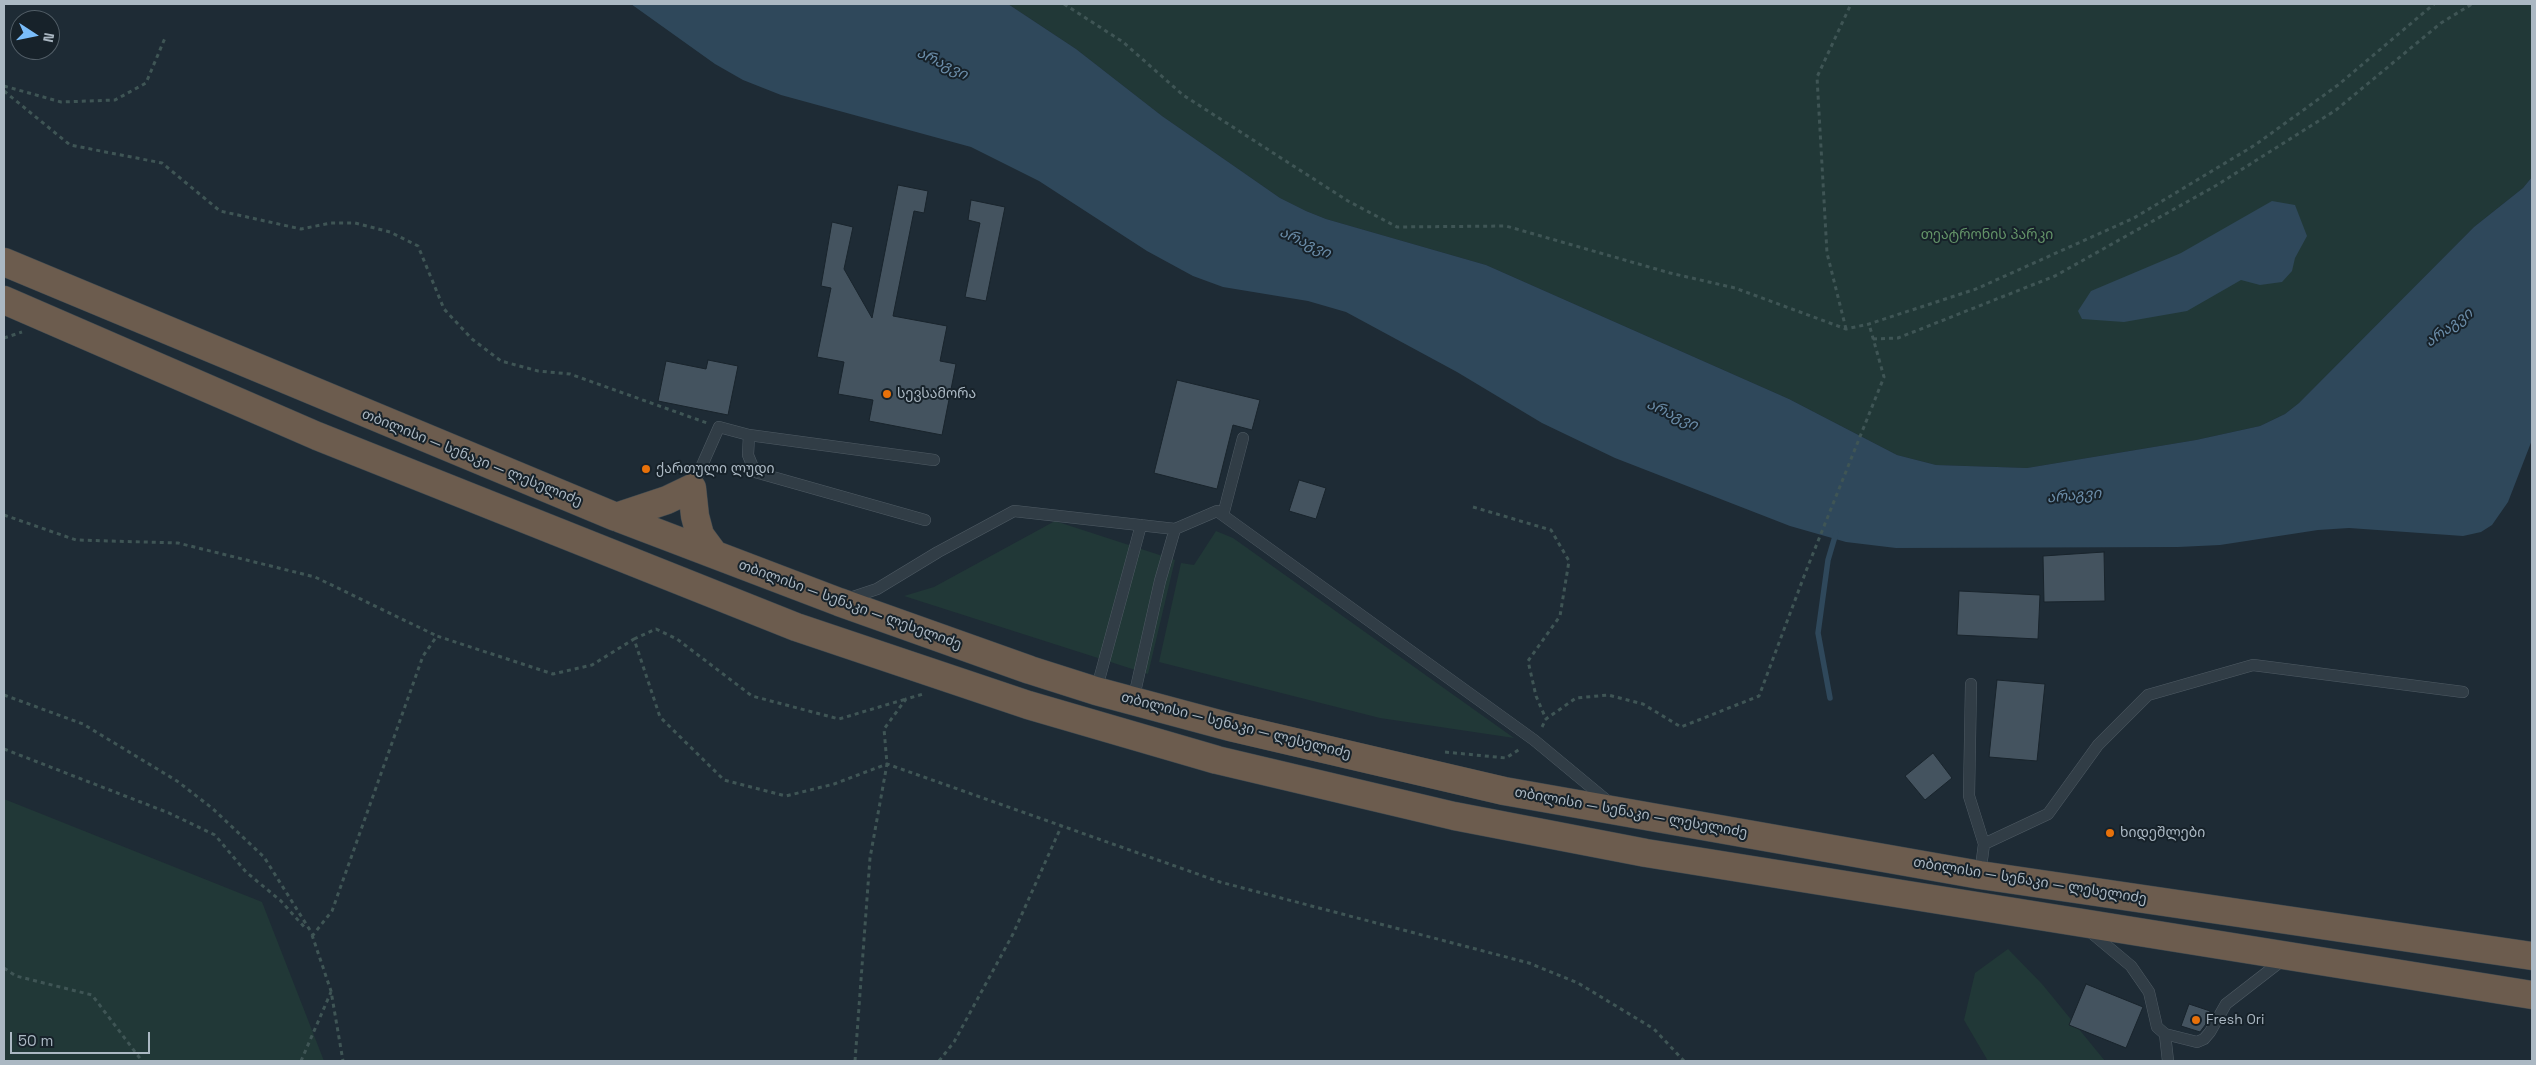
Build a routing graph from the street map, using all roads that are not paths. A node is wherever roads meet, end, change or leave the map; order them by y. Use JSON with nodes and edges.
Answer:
{"nodes":[{"id":1,"x":4,"y":262,"type":"edge"},
{"id":2,"x":4,"y":300,"type":"edge"},
{"id":3,"x":749,"y":435,"type":"junction"},
{"id":4,"x":1243,"y":438,"type":"dead end"},
{"id":5,"x":934,"y":460,"type":"dead end"},
{"id":6,"x":692,"y":488,"type":"junction"},
{"id":7,"x":1220,"y":513,"type":"junction"},
{"id":8,"x":616,"y":517,"type":"junction"},
{"id":9,"x":925,"y":520,"type":"dead end"},
{"id":10,"x":1141,"y":525,"type":"junction"},
{"id":11,"x":1175,"y":529,"type":"junction"},
{"id":12,"x":714,"y":554,"type":"junction"},
{"id":13,"x":839,"y":602,"type":"junction"},
{"id":14,"x":1971,"y":684,"type":"dead end"},
{"id":15,"x":1096,"y":691,"type":"junction"},
{"id":16,"x":2464,"y":692,"type":"dead end"},
{"id":17,"x":1133,"y":701,"type":"junction"},
{"id":18,"x":1620,"y":810,"type":"junction"},
{"id":19,"x":1984,"y":844,"type":"junction"},
{"id":20,"x":1980,"y":875,"type":"junction"},
{"id":21,"x":2081,"y":924,"type":"junction"},
{"id":22,"x":2288,"y":956,"type":"junction"},
{"id":23,"x":2532,"y":956,"type":"edge"},
{"id":24,"x":2532,"y":995,"type":"edge"},
{"id":25,"x":2166,"y":1034,"type":"junction"},
{"id":26,"x":2168,"y":1061,"type":"edge"}],
"edges":[{"from":1,"to":8,"type":"highway","name":"თბილისი — სენაკი — ლესელიძე"},
{"from":2,"to":21,"type":"highway"},
{"from":3,"to":5,"type":"lane"},
{"from":3,"to":6,"type":"lane"},
{"from":3,"to":9,"type":"lane"},
{"from":4,"to":7,"type":"lane"},
{"from":6,"to":8,"type":"highway"},
{"from":6,"to":12,"type":"highway"},
{"from":7,"to":11,"type":"lane"},
{"from":7,"to":18,"type":"lane"},
{"from":8,"to":12,"type":"highway","name":"თბილისი — სენაკი — ლესელიძე"},
{"from":10,"to":11,"type":"lane"},
{"from":10,"to":13,"type":"lane"},
{"from":10,"to":15,"type":"lane"},
{"from":11,"to":17,"type":"lane"},
{"from":12,"to":13,"type":"highway","name":"თბილისი — სენაკი — ლესელიძე"},
{"from":13,"to":15,"type":"highway","name":"თბილისი — სენაკი — ლესელიძე"},
{"from":14,"to":19,"type":"lane"},
{"from":15,"to":17,"type":"highway","name":"თბილისი — სენაკი — ლესელიძე"},
{"from":16,"to":19,"type":"lane"},
{"from":17,"to":18,"type":"highway","name":"თბილისი — სენაკი — ლესელიძე"},
{"from":18,"to":20,"type":"highway","name":"თბილისი — სენაკი — ლესელიძე"},
{"from":19,"to":20,"type":"lane"},
{"from":20,"to":23,"type":"highway","name":"თბილისი — სენაკი — ლესელიძე"},
{"from":21,"to":22,"type":"highway"},
{"from":21,"to":25,"type":"lane"},
{"from":22,"to":24,"type":"highway"},
{"from":22,"to":25,"type":"lane"},
{"from":25,"to":26,"type":"lane"}]}
